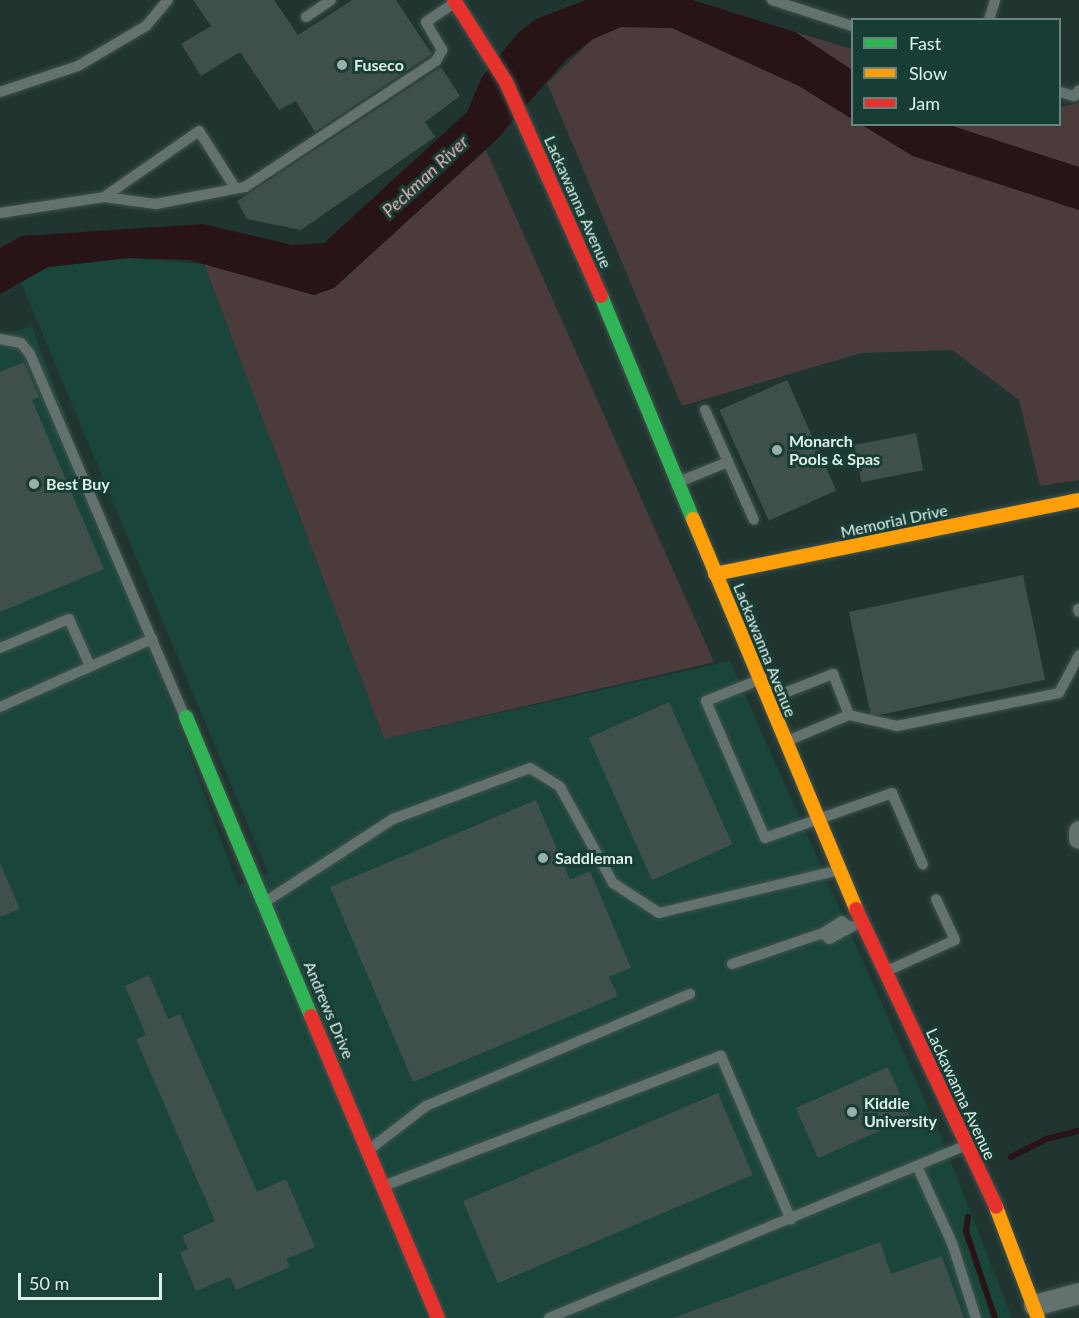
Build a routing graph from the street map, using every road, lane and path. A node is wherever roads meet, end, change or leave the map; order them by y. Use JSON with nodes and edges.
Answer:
{"nodes":[{"id":1,"x":168,"y":0,"type":"edge"},
{"id":2,"x":331,"y":0,"type":"edge"},
{"id":3,"x":772,"y":0,"type":"edge"},
{"id":4,"x":995,"y":0,"type":"edge"},
{"id":5,"x":455,"y":1,"type":"edge"},
{"id":6,"x":306,"y":17,"type":"dead end"},
{"id":7,"x":990,"y":18,"type":"edge"},
{"id":8,"x":851,"y":26,"type":"edge"},
{"id":9,"x":1079,"y":90,"type":"edge"},
{"id":10,"x":0,"y":92,"type":"edge"},
{"id":11,"x":1061,"y":93,"type":"edge"},
{"id":12,"x":234,"y":186,"type":"junction"},
{"id":13,"x":104,"y":197,"type":"junction"},
{"id":14,"x":0,"y":213,"type":"edge"},
{"id":15,"x":0,"y":339,"type":"edge"},
{"id":16,"x":705,"y":410,"type":"dead end"},
{"id":17,"x":728,"y":462,"type":"junction"},
{"id":18,"x":678,"y":482,"type":"junction"},
{"id":19,"x":1079,"y":500,"type":"edge"},
{"id":20,"x":754,"y":520,"type":"dead end"},
{"id":21,"x":716,"y":574,"type":"junction"},
{"id":22,"x":152,"y":639,"type":"junction"},
{"id":23,"x":0,"y":648,"type":"edge"},
{"id":24,"x":1079,"y":655,"type":"edge"},
{"id":25,"x":90,"y":666,"type":"junction"},
{"id":26,"x":759,"y":680,"type":"junction"},
{"id":27,"x":768,"y":700,"type":"junction"},
{"id":28,"x":0,"y":707,"type":"edge"},
{"id":29,"x":849,"y":715,"type":"junction"},
{"id":30,"x":186,"y":717,"type":"joint"},
{"id":31,"x":785,"y":742,"type":"junction"},
{"id":32,"x":818,"y":821,"type":"junction"},
{"id":33,"x":1079,"y":831,"type":"edge"},
{"id":34,"x":1079,"y":838,"type":"edge"},
{"id":35,"x":923,"y":865,"type":"dead end"},
{"id":36,"x":838,"y":870,"type":"junction"},
{"id":37,"x":936,"y":899,"type":"dead end"},
{"id":38,"x":264,"y":902,"type":"junction"},
{"id":39,"x":856,"y":925,"type":"junction"},
{"id":40,"x":732,"y":964,"type":"dead end"},
{"id":41,"x":886,"y":972,"type":"junction"},
{"id":42,"x":690,"y":994,"type":"dead end"},
{"id":43,"x":966,"y":1145,"type":"junction"},
{"id":44,"x":370,"y":1149,"type":"junction"},
{"id":45,"x":917,"y":1166,"type":"junction"},
{"id":46,"x":385,"y":1185,"type":"junction"},
{"id":47,"x":791,"y":1220,"type":"junction"},
{"id":48,"x":1079,"y":1293,"type":"edge"},
{"id":49,"x":1036,"y":1311,"type":"edge"},
{"id":50,"x":438,"y":1318,"type":"edge"},
{"id":51,"x":549,"y":1318,"type":"edge"},
{"id":52,"x":976,"y":1318,"type":"edge"}],
"edges":[{"from":1,"to":10,"type":"lane"},
{"from":2,"to":6,"type":"lane"},
{"from":3,"to":8,"type":"lane"},
{"from":4,"to":7,"type":"lane"},
{"from":5,"to":12,"type":"lane"},
{"from":5,"to":18,"type":"street","name":"Lackawanna Avenue"},
{"from":9,"to":11,"type":"lane"},
{"from":12,"to":13,"type":"lane"},
{"from":12,"to":13,"type":"lane"},
{"from":13,"to":14,"type":"lane"},
{"from":15,"to":22,"type":"lane"},
{"from":16,"to":17,"type":"lane"},
{"from":17,"to":18,"type":"lane"},
{"from":17,"to":20,"type":"lane"},
{"from":18,"to":21,"type":"street","name":"Lackawanna Avenue"},
{"from":19,"to":21,"type":"street","name":"Memorial Drive"},
{"from":21,"to":26,"type":"street","name":"Lackawanna Avenue"},
{"from":22,"to":25,"type":"lane"},
{"from":22,"to":30,"type":"lane"},
{"from":23,"to":25,"type":"lane"},
{"from":24,"to":29,"type":"lane"},
{"from":25,"to":28,"type":"lane"},
{"from":26,"to":27,"type":"street","name":"Lackawanna Avenue"},
{"from":26,"to":32,"type":"lane"},
{"from":27,"to":29,"type":"lane"},
{"from":27,"to":31,"type":"street","name":"Lackawanna Avenue"},
{"from":29,"to":31,"type":"lane"},
{"from":30,"to":38,"type":"street","name":"Andrews Drive"},
{"from":31,"to":32,"type":"street","name":"Lackawanna Avenue"},
{"from":32,"to":35,"type":"lane"},
{"from":32,"to":36,"type":"street","name":"Lackawanna Avenue"},
{"from":33,"to":34,"type":"street"},
{"from":36,"to":38,"type":"lane"},
{"from":36,"to":39,"type":"street","name":"Lackawanna Avenue"},
{"from":37,"to":41,"type":"lane"},
{"from":38,"to":44,"type":"street","name":"Andrews Drive"},
{"from":39,"to":40,"type":"lane"},
{"from":39,"to":41,"type":"street","name":"Lackawanna Avenue"},
{"from":41,"to":43,"type":"street","name":"Lackawanna Avenue"},
{"from":42,"to":44,"type":"lane"},
{"from":43,"to":45,"type":"lane"},
{"from":43,"to":49,"type":"street","name":"Lackawanna Avenue"},
{"from":44,"to":46,"type":"street","name":"Andrews Drive"},
{"from":45,"to":47,"type":"lane"},
{"from":45,"to":52,"type":"lane"},
{"from":46,"to":47,"type":"lane"},
{"from":46,"to":50,"type":"street","name":"Andrews Drive"},
{"from":47,"to":51,"type":"lane"},
{"from":48,"to":49,"type":"street"}]}
